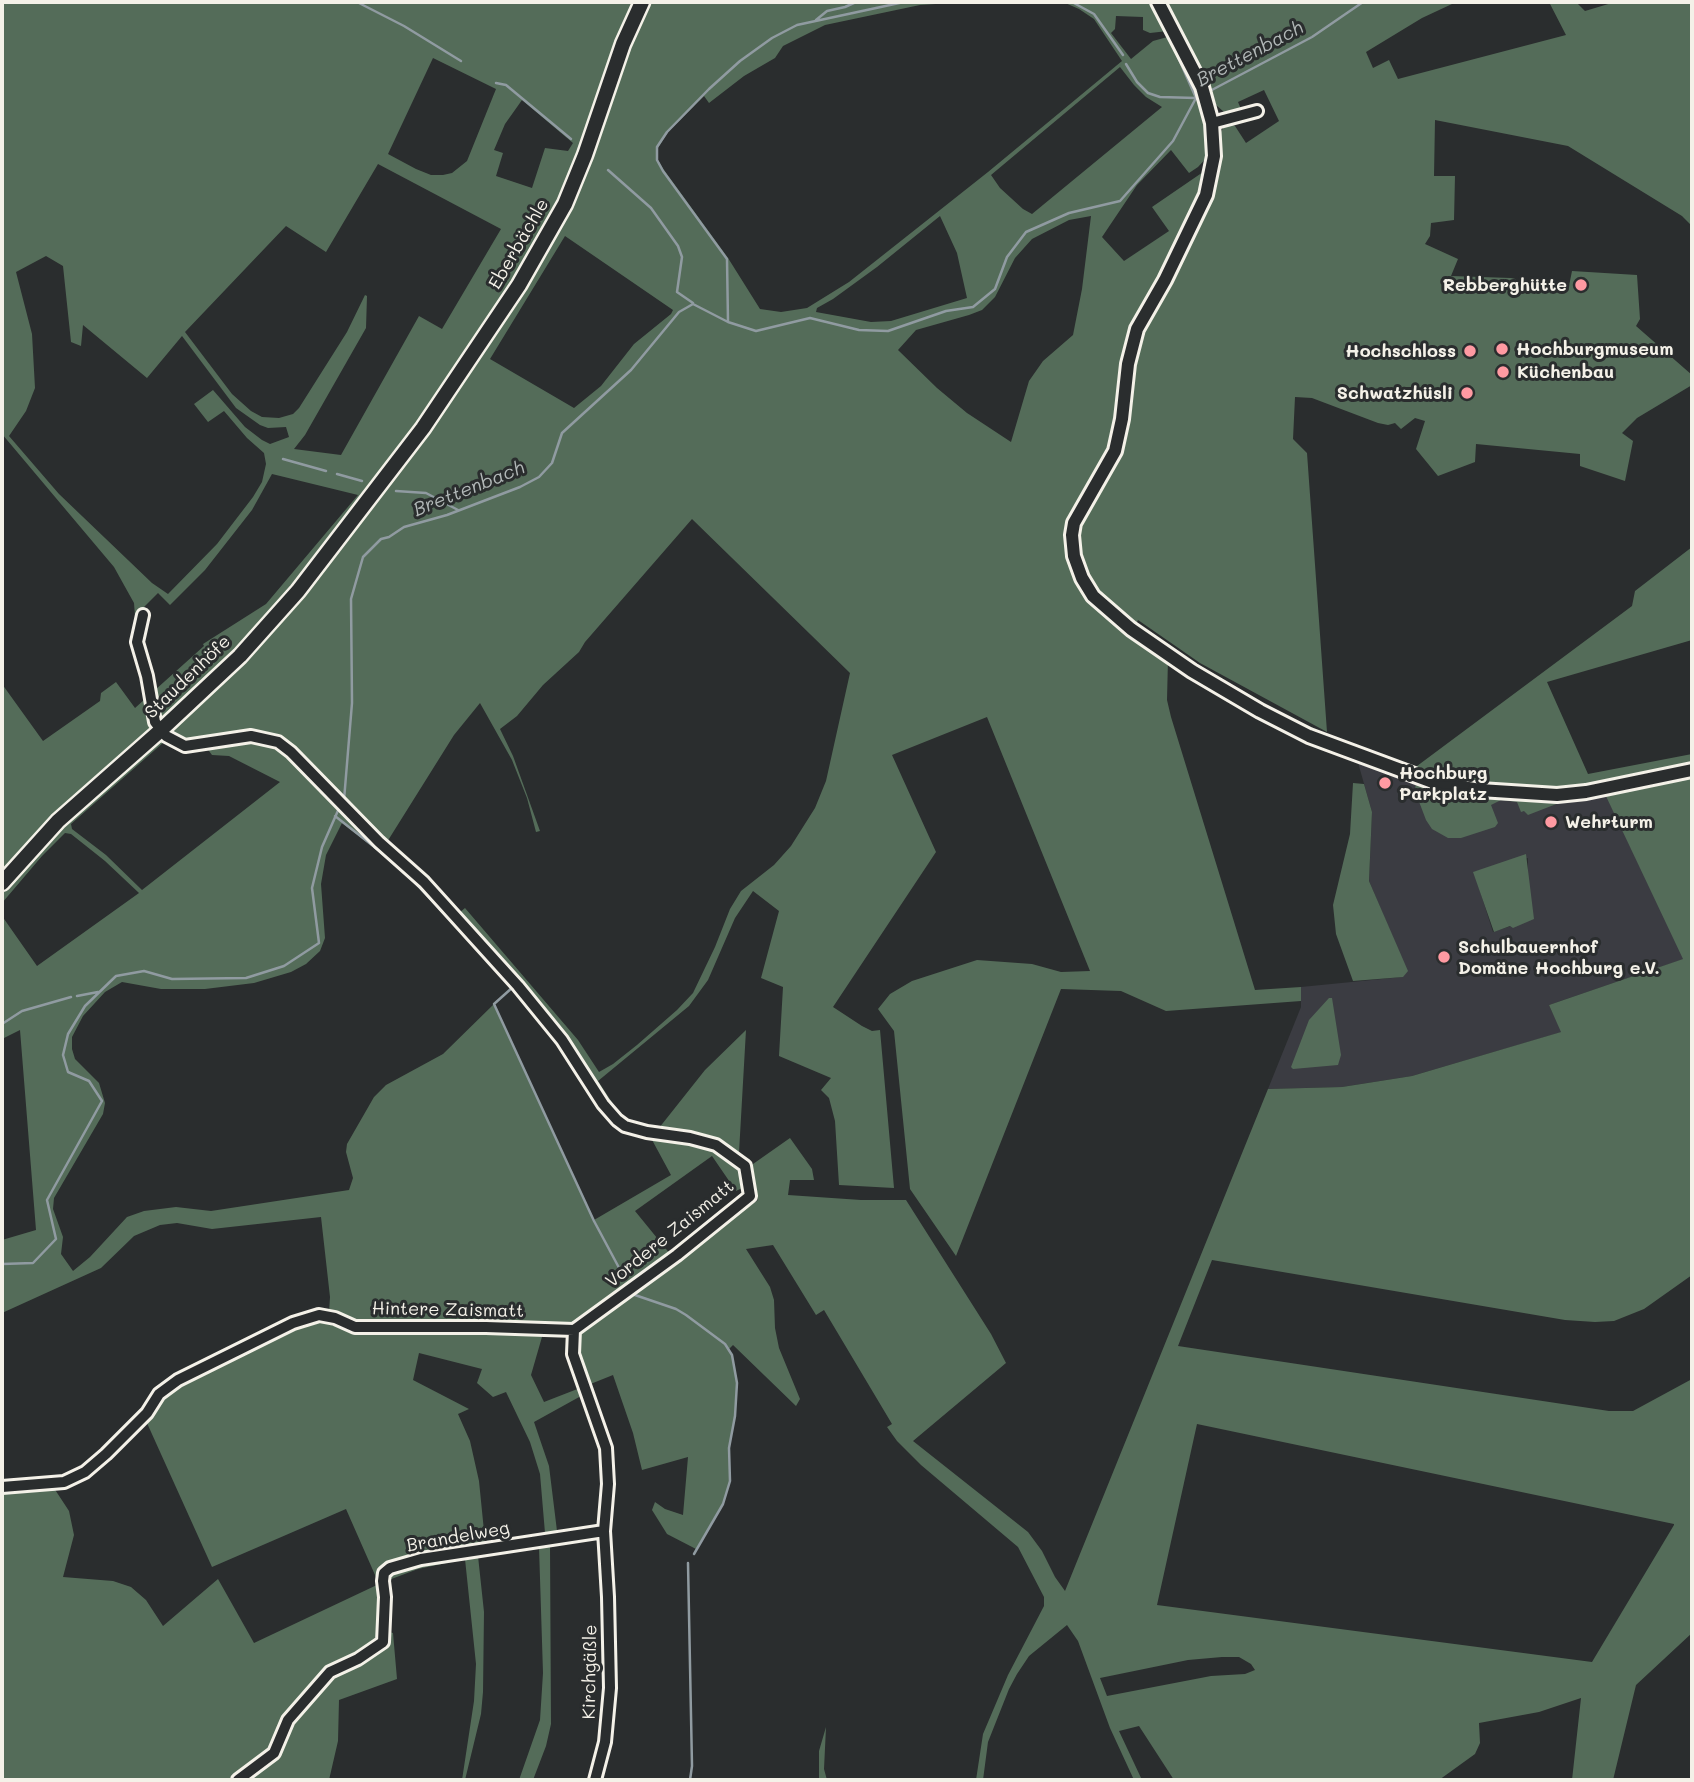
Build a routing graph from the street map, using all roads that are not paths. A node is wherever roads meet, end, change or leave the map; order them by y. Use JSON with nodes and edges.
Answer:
{"nodes":[{"id":1,"x":642,"y":2,"type":"edge"},
{"id":2,"x":1158,"y":2,"type":"edge"},
{"id":3,"x":1257,"y":111,"type":"dead end"},
{"id":4,"x":1212,"y":123,"type":"junction"},
{"id":5,"x":383,"y":482,"type":"joint"},
{"id":6,"x":143,"y":615,"type":"dead end"},
{"id":7,"x":162,"y":730,"type":"junction"},
{"id":8,"x":1692,"y":770,"type":"edge"},
{"id":9,"x":2,"y":883,"type":"edge"},
{"id":10,"x":574,"y":1330,"type":"junction"},
{"id":11,"x":2,"y":1488,"type":"edge"},
{"id":12,"x":604,"y":1531,"type":"junction"},
{"id":13,"x":238,"y":1780,"type":"edge"},
{"id":14,"x":596,"y":1780,"type":"edge"}],
"edges":[{"from":1,"to":5,"type":"main road","name":"Eberbächle"},
{"from":2,"to":4,"type":"street"},
{"from":3,"to":4,"type":"street"},
{"from":4,"to":8,"type":"street"},
{"from":5,"to":7,"type":"main road","name":"Staudenhöfe"},
{"from":6,"to":7,"type":"street"},
{"from":7,"to":9,"type":"main road","name":"Staudenhöfe"},
{"from":7,"to":10,"type":"street","name":"Vordere Zaismatt"},
{"from":10,"to":11,"type":"street","name":"Hintere Zaismatt"},
{"from":10,"to":12,"type":"street"},
{"from":12,"to":13,"type":"street","name":"Brandelweg"},
{"from":12,"to":14,"type":"street","name":"Kirchgäßle"}]}
